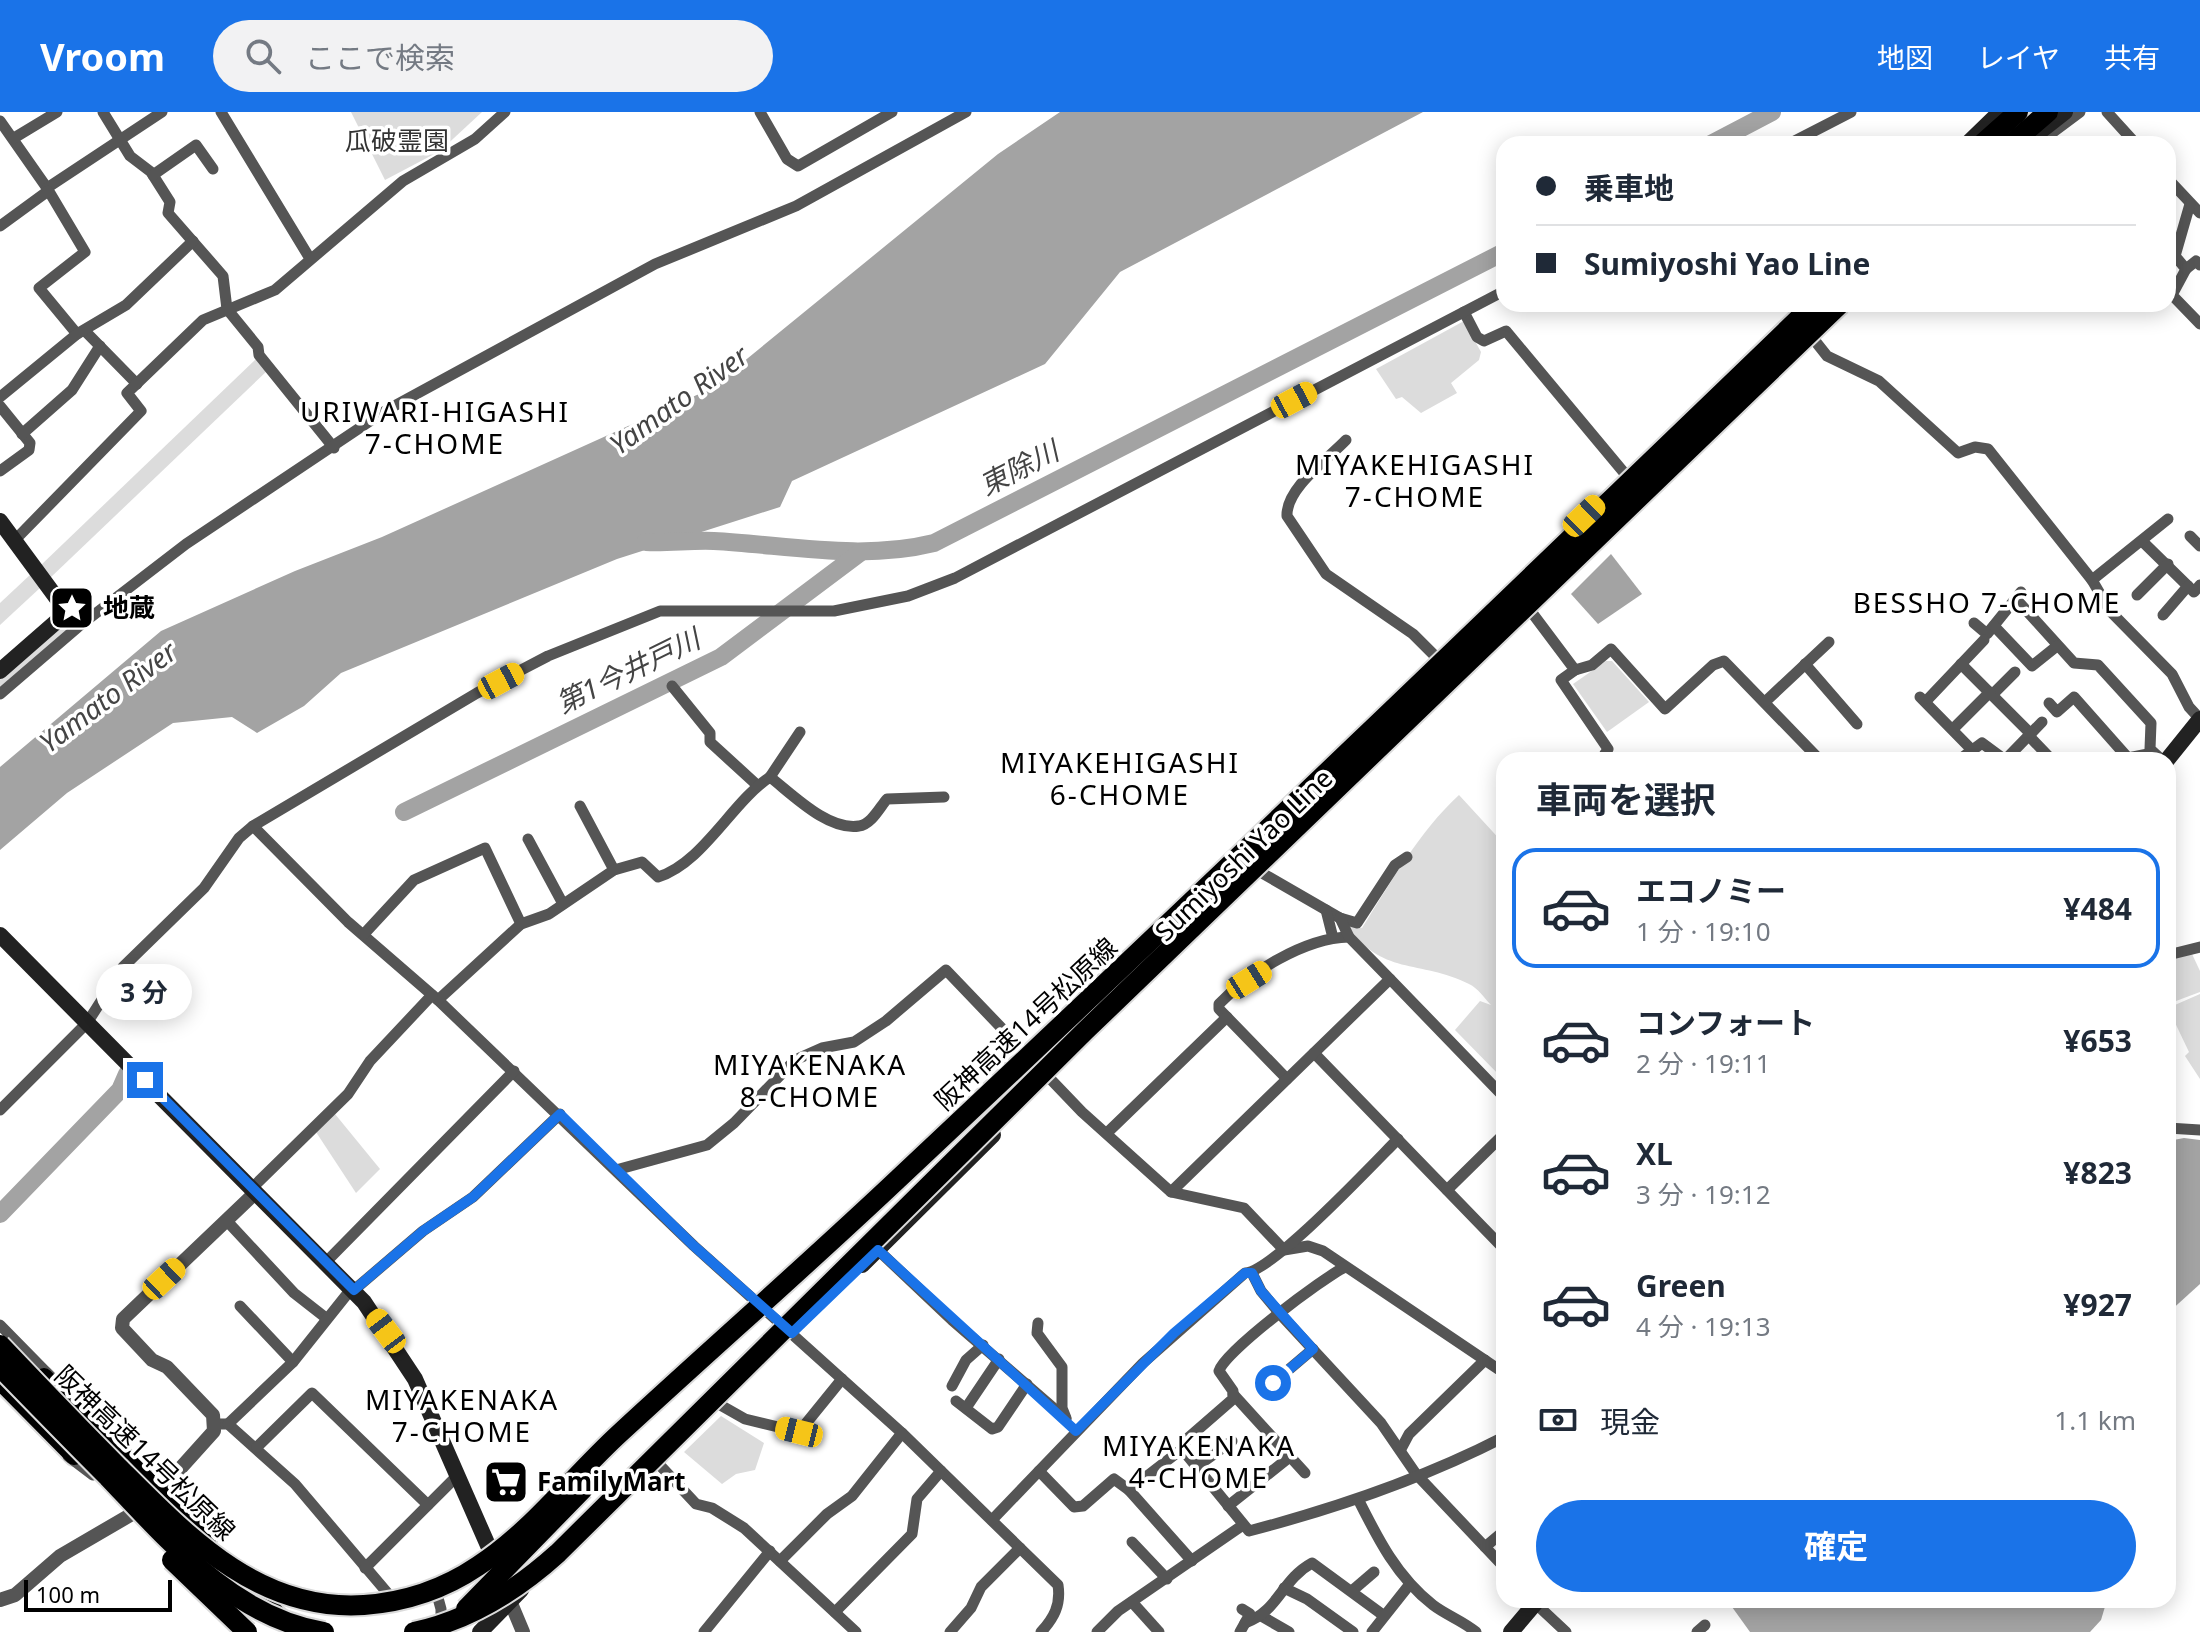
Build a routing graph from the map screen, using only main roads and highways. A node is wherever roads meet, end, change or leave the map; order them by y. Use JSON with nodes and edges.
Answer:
{"nodes":[{"id":1,"x":2000,"y":112,"type":"edge"},
{"id":2,"x":2018,"y":112,"type":"edge"},
{"id":3,"x":2065,"y":112,"type":"edge"},
{"id":4,"x":2046,"y":115,"type":"edge"},
{"id":5,"x":1975,"y":136,"type":"edge"},
{"id":6,"x":1991,"y":136,"type":"edge"},
{"id":7,"x":2021,"y":136,"type":"edge"},
{"id":8,"x":2034,"y":136,"type":"edge"},
{"id":9,"x":1794,"y":312,"type":"edge"},
{"id":10,"x":1806,"y":312,"type":"edge"},
{"id":11,"x":1824,"y":312,"type":"edge"},
{"id":12,"x":1832,"y":312,"type":"edge"},
{"id":13,"x":1,"y":524,"type":"edge"},
{"id":14,"x":0,"y":671,"type":"edge"},
{"id":15,"x":2200,"y":719,"type":"edge"},
{"id":16,"x":2167,"y":752,"type":"edge"},
{"id":17,"x":0,"y":935,"type":"edge"},
{"id":18,"x":1085,"y":1031,"type":"junction"},
{"id":19,"x":787,"y":1284,"type":"junction"},
{"id":20,"x":0,"y":1328,"type":"edge"},
{"id":21,"x":0,"y":1345,"type":"edge"},
{"id":22,"x":0,"y":1369,"type":"edge"},
{"id":23,"x":0,"y":1381,"type":"edge"},
{"id":24,"x":503,"y":1568,"type":"junction"},
{"id":25,"x":510,"y":1601,"type":"junction"},
{"id":26,"x":1530,"y":1608,"type":"edge"},
{"id":27,"x":439,"y":1630,"type":"edge"},
{"id":28,"x":248,"y":1632,"type":"edge"},
{"id":29,"x":287,"y":1632,"type":"edge"},
{"id":30,"x":293,"y":1632,"type":"edge"},
{"id":31,"x":324,"y":1632,"type":"edge"},
{"id":32,"x":414,"y":1632,"type":"edge"},
{"id":33,"x":463,"y":1632,"type":"edge"},
{"id":34,"x":480,"y":1632,"type":"edge"},
{"id":35,"x":1511,"y":1632,"type":"edge"}],
"edges":[{"from":1,"to":5,"type":"main road"},
{"from":2,"to":6,"type":"highway"},
{"from":3,"to":8,"type":"main road"},
{"from":4,"to":7,"type":"highway"},
{"from":9,"to":24,"type":"main road","name":"Sumiyoshi Yao Line"},
{"from":10,"to":19,"type":"highway","name":"阪神高速14号松原線","bridge":true},
{"from":11,"to":25,"type":"main road","name":"Sumiyoshi Yao Line"},
{"from":12,"to":18,"type":"highway","name":"阪神高速14号松原線","bridge":true},
{"from":13,"to":14,"type":"main road"},
{"from":15,"to":16,"type":"main road"},
{"from":17,"to":24,"type":"main road"},
{"from":18,"to":32,"type":"highway","name":"阪神高速14号松原線","bridge":true},
{"from":18,"to":33,"type":"highway","bridge":true},
{"from":19,"to":21,"type":"highway","name":"阪神高速14号松原線","bridge":true},
{"from":19,"to":24,"type":"highway","bridge":true},
{"from":20,"to":29,"type":"highway","bridge":true},
{"from":20,"to":30,"type":"highway"},
{"from":22,"to":28,"type":"highway","bridge":true},
{"from":22,"to":31,"type":"highway","name":"阪神高速14号松原線","bridge":true},
{"from":23,"to":28,"type":"highway"},
{"from":24,"to":25,"type":"main road"},
{"from":24,"to":27,"type":"highway","bridge":true},
{"from":25,"to":34,"type":"main road","name":"Sumiyoshi Yao Line"},
{"from":26,"to":35,"type":"main road"}]}
